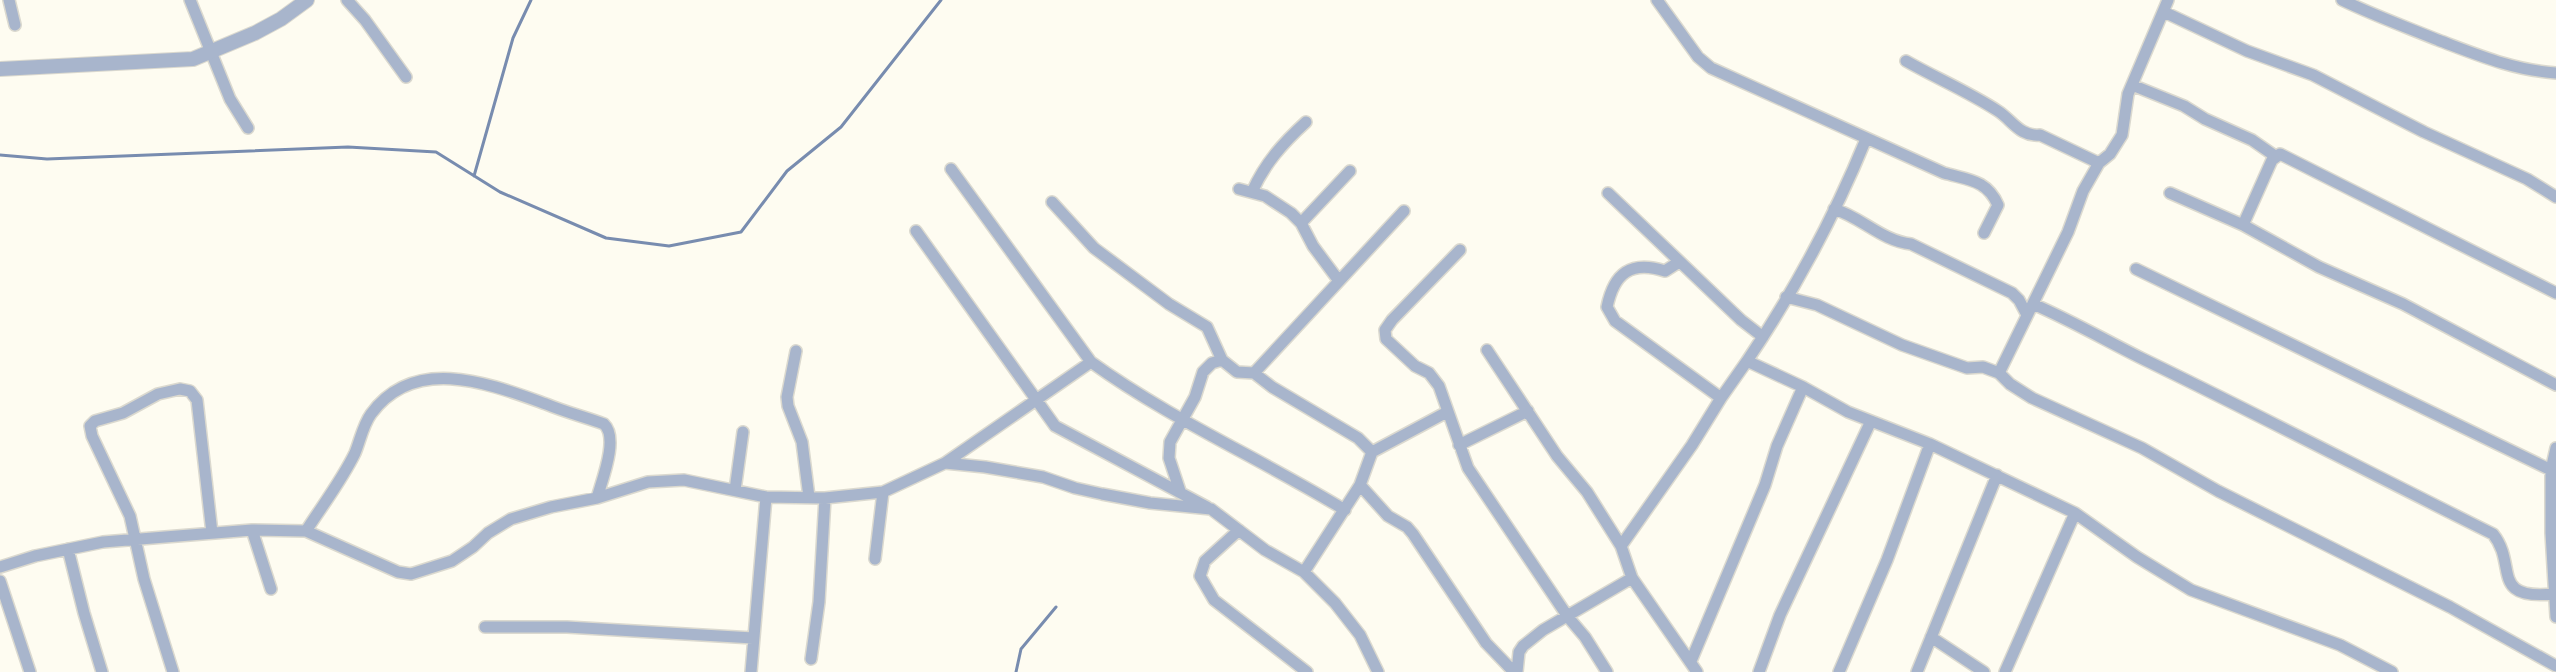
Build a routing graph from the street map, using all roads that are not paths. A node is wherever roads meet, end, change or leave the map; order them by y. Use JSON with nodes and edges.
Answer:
{"nodes":[{"id":1,"x":9,"y":0,"type":"edge"},
{"id":2,"x":190,"y":0,"type":"edge"},
{"id":3,"x":347,"y":0,"type":"edge"},
{"id":4,"x":1657,"y":0,"type":"edge"},
{"id":5,"x":2168,"y":0,"type":"edge"},
{"id":6,"x":2342,"y":0,"type":"edge"},
{"id":7,"x":304,"y":1,"type":"edge"},
{"id":8,"x":2164,"y":12,"type":"junction"},
{"id":9,"x":15,"y":25,"type":"dead end"},
{"id":10,"x":211,"y":52,"type":"junction"},
{"id":11,"x":1906,"y":61,"type":"dead end"},
{"id":12,"x":0,"y":69,"type":"edge"},
{"id":13,"x":2556,"y":73,"type":"edge"},
{"id":14,"x":406,"y":77,"type":"dead end"},
{"id":15,"x":2132,"y":85,"type":"junction"},
{"id":16,"x":1306,"y":122,"type":"dead end"},
{"id":17,"x":248,"y":128,"type":"dead end"},
{"id":18,"x":1866,"y":139,"type":"junction"},
{"id":19,"x":2275,"y":156,"type":"junction"},
{"id":20,"x":2099,"y":163,"type":"junction"},
{"id":21,"x":951,"y":169,"type":"dead end"},
{"id":22,"x":1350,"y":170,"type":"dead end"},
{"id":23,"x":1239,"y":189,"type":"dead end"},
{"id":24,"x":1252,"y":192,"type":"junction"},
{"id":25,"x":2170,"y":193,"type":"dead end"},
{"id":26,"x":1608,"y":194,"type":"dead end"},
{"id":27,"x":2556,"y":197,"type":"edge"},
{"id":28,"x":1052,"y":202,"type":"dead end"},
{"id":29,"x":1834,"y":209,"type":"junction"},
{"id":30,"x":1404,"y":211,"type":"dead end"},
{"id":31,"x":1301,"y":223,"type":"junction"},
{"id":32,"x":2243,"y":225,"type":"junction"},
{"id":33,"x":916,"y":230,"type":"dead end"},
{"id":34,"x":1984,"y":233,"type":"dead end"},
{"id":35,"x":1460,"y":250,"type":"dead end"},
{"id":36,"x":1679,"y":262,"type":"junction"},
{"id":37,"x":2136,"y":269,"type":"dead end"},
{"id":38,"x":1340,"y":281,"type":"junction"},
{"id":39,"x":2556,"y":293,"type":"edge"},
{"id":40,"x":1786,"y":297,"type":"junction"},
{"id":41,"x":2033,"y":304,"type":"junction"},
{"id":42,"x":2027,"y":315,"type":"junction"},
{"id":43,"x":1763,"y":337,"type":"junction"},
{"id":44,"x":1755,"y":349,"type":"junction"},
{"id":45,"x":1487,"y":350,"type":"dead end"},
{"id":46,"x":796,"y":351,"type":"dead end"},
{"id":47,"x":1222,"y":360,"type":"junction"},
{"id":48,"x":1747,"y":361,"type":"junction"},
{"id":49,"x":1090,"y":362,"type":"junction"},
{"id":50,"x":1765,"y":370,"type":"junction"},
{"id":51,"x":1254,"y":373,"type":"junction"},
{"id":52,"x":1999,"y":373,"type":"junction"},
{"id":53,"x":2556,"y":385,"type":"edge"},
{"id":54,"x":1803,"y":387,"type":"junction"},
{"id":55,"x":1721,"y":398,"type":"junction"},
{"id":56,"x":1035,"y":400,"type":"junction"},
{"id":57,"x":1528,"y":411,"type":"junction"},
{"id":58,"x":1447,"y":412,"type":"junction"},
{"id":59,"x":1182,"y":419,"type":"junction"},
{"id":60,"x":1871,"y":421,"type":"junction"},
{"id":61,"x":743,"y":432,"type":"dead end"},
{"id":62,"x":1930,"y":444,"type":"junction"},
{"id":63,"x":1459,"y":445,"type":"junction"},
{"id":64,"x":2556,"y":448,"type":"edge"},
{"id":65,"x":1372,"y":452,"type":"junction"},
{"id":66,"x":945,"y":462,"type":"junction"},
{"id":67,"x":2551,"y":470,"type":"junction"},
{"id":68,"x":1996,"y":475,"type":"junction"},
{"id":69,"x":1360,"y":485,"type":"junction"},
{"id":70,"x":735,"y":490,"type":"junction"},
{"id":71,"x":1180,"y":491,"type":"junction"},
{"id":72,"x":883,"y":492,"type":"junction"},
{"id":73,"x":766,"y":497,"type":"junction"},
{"id":74,"x":809,"y":497,"type":"junction"},
{"id":75,"x":597,"y":498,"type":"junction"},
{"id":76,"x":825,"y":498,"type":"junction"},
{"id":77,"x":1210,"y":509,"type":"junction"},
{"id":78,"x":1345,"y":510,"type":"junction"},
{"id":79,"x":2075,"y":513,"type":"junction"},
{"id":80,"x":252,"y":530,"type":"junction"},
{"id":81,"x":1239,"y":530,"type":"junction"},
{"id":82,"x":306,"y":531,"type":"junction"},
{"id":83,"x":2554,"y":531,"type":"edge"},
{"id":84,"x":212,"y":533,"type":"junction"},
{"id":85,"x":135,"y":541,"type":"junction"},
{"id":86,"x":1620,"y":546,"type":"junction"},
{"id":87,"x":68,"y":549,"type":"junction"},
{"id":88,"x":876,"y":559,"type":"dead end"},
{"id":89,"x":0,"y":567,"type":"edge"},
{"id":90,"x":2554,"y":570,"type":"edge"},
{"id":91,"x":1304,"y":572,"type":"junction"},
{"id":92,"x":1632,"y":578,"type":"junction"},
{"id":93,"x":0,"y":581,"type":"edge"},
{"id":94,"x":271,"y":589,"type":"dead end"},
{"id":95,"x":2553,"y":594,"type":"junction"},
{"id":96,"x":1568,"y":617,"type":"junction"},
{"id":97,"x":2556,"y":617,"type":"edge"},
{"id":98,"x":485,"y":627,"type":"dead end"},
{"id":99,"x":1931,"y":637,"type":"junction"},
{"id":100,"x":752,"y":638,"type":"junction"},
{"id":101,"x":811,"y":659,"type":"dead end"},
{"id":102,"x":1691,"y":661,"type":"junction"},
{"id":103,"x":2556,"y":666,"type":"edge"},
{"id":104,"x":30,"y":672,"type":"edge"},
{"id":105,"x":102,"y":672,"type":"edge"},
{"id":106,"x":173,"y":672,"type":"edge"},
{"id":107,"x":751,"y":672,"type":"edge"},
{"id":108,"x":1307,"y":672,"type":"edge"},
{"id":109,"x":1378,"y":672,"type":"edge"},
{"id":110,"x":1516,"y":672,"type":"edge"},
{"id":111,"x":1607,"y":672,"type":"edge"},
{"id":112,"x":1697,"y":672,"type":"edge"},
{"id":113,"x":1758,"y":672,"type":"edge"},
{"id":114,"x":1839,"y":672,"type":"edge"},
{"id":115,"x":1917,"y":672,"type":"edge"},
{"id":116,"x":1984,"y":672,"type":"edge"},
{"id":117,"x":2005,"y":672,"type":"edge"},
{"id":118,"x":2392,"y":672,"type":"edge"}],
"edges":[{"from":1,"to":9,"type":"street"},
{"from":2,"to":10,"type":"street"},
{"from":3,"to":14,"type":"street"},
{"from":4,"to":18,"type":"street"},
{"from":5,"to":8,"type":"street"},
{"from":6,"to":13,"type":"street"},
{"from":7,"to":10,"type":"street"},
{"from":8,"to":15,"type":"street"},
{"from":8,"to":27,"type":"street"},
{"from":10,"to":12,"type":"street"},
{"from":10,"to":17,"type":"street"},
{"from":11,"to":20,"type":"street"},
{"from":15,"to":19,"type":"street"},
{"from":15,"to":20,"type":"street"},
{"from":16,"to":24,"type":"street"},
{"from":18,"to":29,"type":"street"},
{"from":18,"to":34,"type":"street"},
{"from":19,"to":32,"type":"street"},
{"from":19,"to":39,"type":"street"},
{"from":20,"to":41,"type":"street"},
{"from":21,"to":49,"type":"street"},
{"from":22,"to":31,"type":"street"},
{"from":23,"to":24,"type":"street"},
{"from":24,"to":31,"type":"street"},
{"from":25,"to":32,"type":"street"},
{"from":26,"to":36,"type":"street"},
{"from":28,"to":47,"type":"street"},
{"from":29,"to":40,"type":"street"},
{"from":29,"to":42,"type":"street"},
{"from":30,"to":38,"type":"street"},
{"from":31,"to":38,"type":"street"},
{"from":32,"to":53,"type":"street"},
{"from":33,"to":56,"type":"street"},
{"from":35,"to":58,"type":"street"},
{"from":36,"to":43,"type":"street"},
{"from":36,"to":55,"type":"street"},
{"from":37,"to":67,"type":"street"},
{"from":38,"to":51,"type":"street"},
{"from":40,"to":43,"type":"street"},
{"from":40,"to":52,"type":"street"},
{"from":41,"to":42,"type":"street"},
{"from":41,"to":95,"type":"street"},
{"from":42,"to":52,"type":"street"},
{"from":43,"to":44,"type":"street"},
{"from":44,"to":48,"type":"street"},
{"from":44,"to":50,"type":"street"},
{"from":45,"to":57,"type":"street"},
{"from":46,"to":74,"type":"street"},
{"from":47,"to":51,"type":"street"},
{"from":47,"to":59,"type":"street"},
{"from":48,"to":50,"type":"street"},
{"from":48,"to":55,"type":"street"},
{"from":49,"to":56,"type":"street"},
{"from":49,"to":59,"type":"street"},
{"from":50,"to":54,"type":"street"},
{"from":51,"to":65,"type":"street"},
{"from":52,"to":103,"type":"street"},
{"from":54,"to":60,"type":"street"},
{"from":54,"to":102,"type":"street"},
{"from":55,"to":86,"type":"street"},
{"from":56,"to":66,"type":"street"},
{"from":56,"to":71,"type":"street"},
{"from":57,"to":63,"type":"street"},
{"from":57,"to":86,"type":"street"},
{"from":58,"to":63,"type":"street"},
{"from":58,"to":65,"type":"street"},
{"from":59,"to":71,"type":"street"},
{"from":59,"to":78,"type":"street"},
{"from":60,"to":62,"type":"street"},
{"from":60,"to":113,"type":"street"},
{"from":61,"to":70,"type":"street"},
{"from":62,"to":68,"type":"street"},
{"from":62,"to":114,"type":"street"},
{"from":63,"to":96,"type":"street"},
{"from":64,"to":67,"type":"street"},
{"from":65,"to":69,"type":"street"},
{"from":66,"to":72,"type":"street"},
{"from":66,"to":77,"type":"street"},
{"from":67,"to":83,"type":"street"},
{"from":68,"to":79,"type":"street"},
{"from":68,"to":99,"type":"street"},
{"from":69,"to":78,"type":"street"},
{"from":69,"to":110,"type":"street"},
{"from":70,"to":73,"type":"street"},
{"from":70,"to":75,"type":"street"},
{"from":71,"to":77,"type":"street"},
{"from":72,"to":76,"type":"street"},
{"from":72,"to":88,"type":"street"},
{"from":73,"to":74,"type":"street"},
{"from":73,"to":100,"type":"street"},
{"from":74,"to":76,"type":"street"},
{"from":75,"to":82,"type":"street"},
{"from":75,"to":82,"type":"street"},
{"from":76,"to":101,"type":"street"},
{"from":77,"to":81,"type":"street"},
{"from":78,"to":91,"type":"street"},
{"from":79,"to":117,"type":"street"},
{"from":79,"to":118,"type":"street"},
{"from":80,"to":82,"type":"street"},
{"from":80,"to":84,"type":"street"},
{"from":80,"to":94,"type":"street"},
{"from":81,"to":91,"type":"street"},
{"from":81,"to":108,"type":"street"},
{"from":83,"to":90,"type":"street"},
{"from":84,"to":85,"type":"street"},
{"from":84,"to":85,"type":"street"},
{"from":85,"to":87,"type":"street"},
{"from":85,"to":106,"type":"street"},
{"from":86,"to":92,"type":"street"},
{"from":87,"to":89,"type":"street"},
{"from":87,"to":105,"type":"street"},
{"from":90,"to":95,"type":"street"},
{"from":91,"to":109,"type":"street"},
{"from":92,"to":96,"type":"street"},
{"from":92,"to":102,"type":"street"},
{"from":93,"to":104,"type":"street"},
{"from":95,"to":97,"type":"street"},
{"from":96,"to":110,"type":"street"},
{"from":96,"to":111,"type":"street"},
{"from":98,"to":100,"type":"street"},
{"from":99,"to":115,"type":"street"},
{"from":99,"to":116,"type":"street"},
{"from":100,"to":107,"type":"street"},
{"from":102,"to":112,"type":"street"}]}
